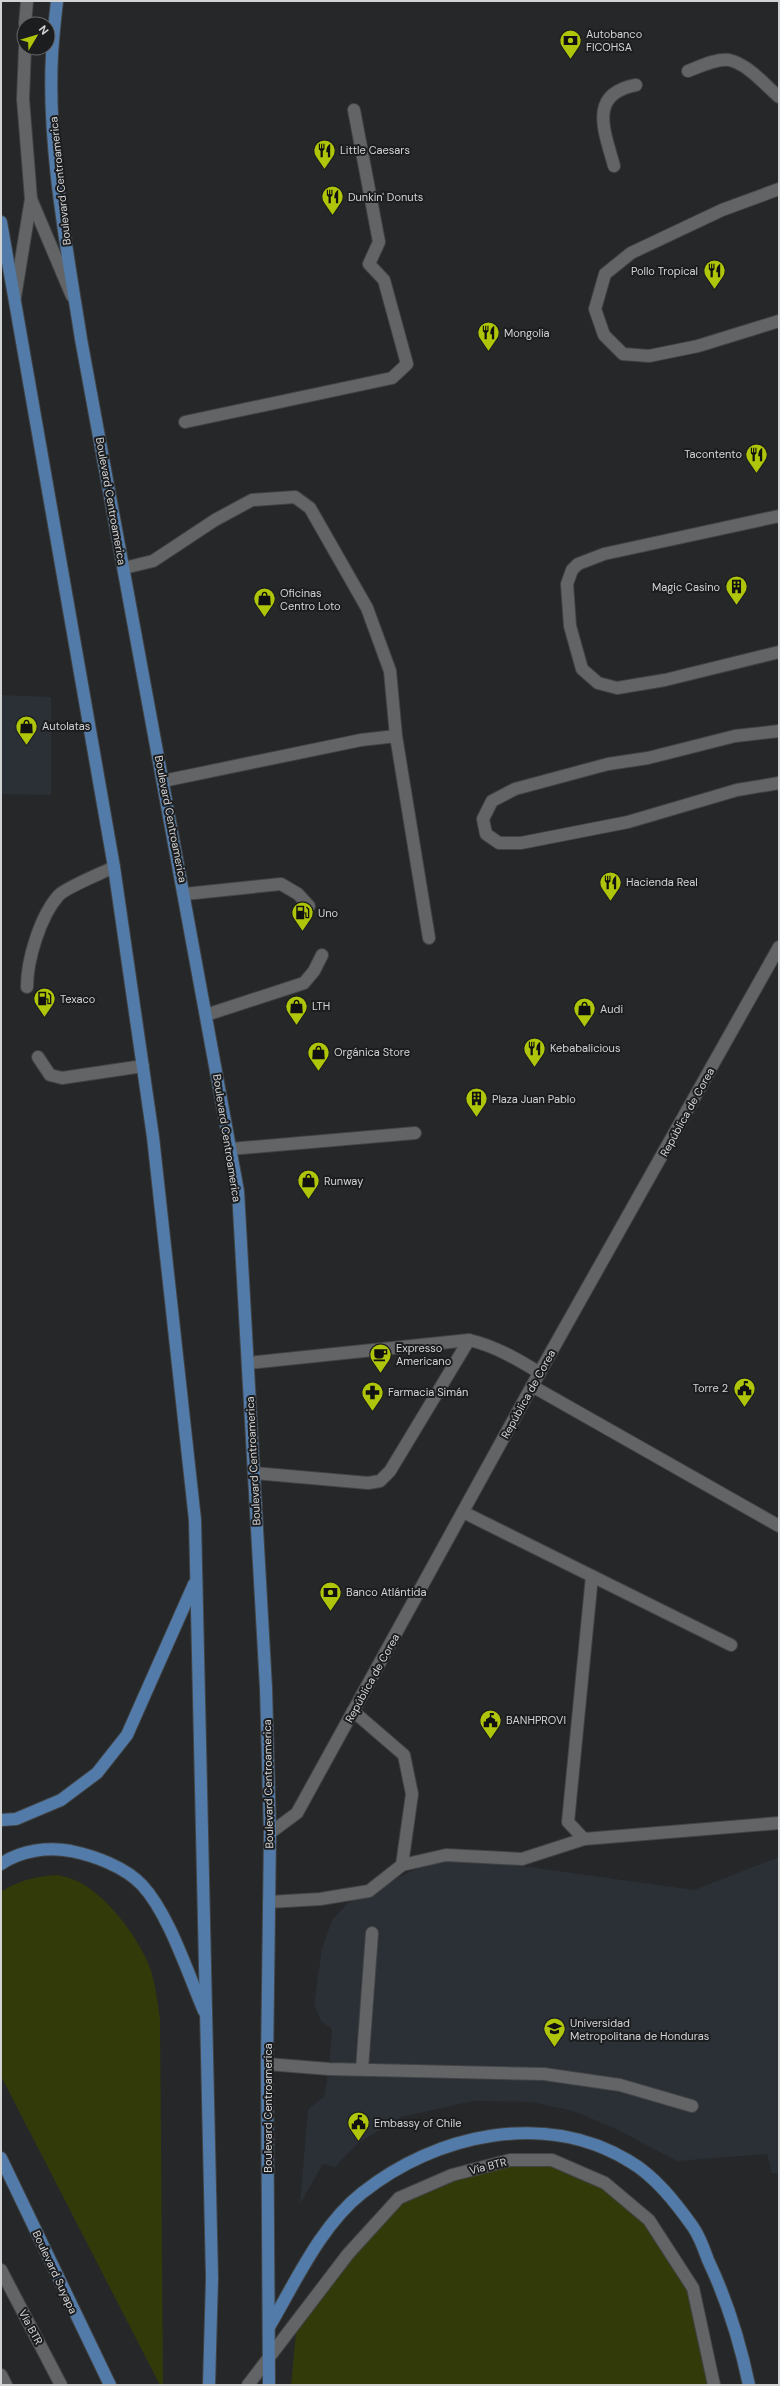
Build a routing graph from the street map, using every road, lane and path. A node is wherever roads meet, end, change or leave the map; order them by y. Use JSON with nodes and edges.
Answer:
{"nodes":[{"id":1,"x":26,"y":1,"type":"edge"},
{"id":2,"x":57,"y":1,"type":"edge"},
{"id":3,"x":25,"y":16,"type":"edge"},
{"id":4,"x":24,"y":56,"type":"edge"},
{"id":5,"x":688,"y":71,"type":"dead end"},
{"id":6,"x":636,"y":85,"type":"dead end"},
{"id":7,"x":779,"y":97,"type":"edge"},
{"id":8,"x":354,"y":110,"type":"dead end"},
{"id":9,"x":614,"y":166,"type":"dead end"},
{"id":10,"x":779,"y":189,"type":"edge"},
{"id":11,"x":31,"y":199,"type":"junction"},
{"id":12,"x":1,"y":222,"type":"edge"},
{"id":13,"x":14,"y":304,"type":"junction"},
{"id":14,"x":76,"y":304,"type":"junction"},
{"id":15,"x":779,"y":321,"type":"edge"},
{"id":16,"x":185,"y":422,"type":"dead end"},
{"id":17,"x":779,"y":516,"type":"edge"},
{"id":18,"x":124,"y":568,"type":"junction"},
{"id":19,"x":779,"y":652,"type":"edge"},
{"id":20,"x":779,"y":731,"type":"edge"},
{"id":21,"x":396,"y":736,"type":"junction"},
{"id":22,"x":163,"y":781,"type":"junction"},
{"id":23,"x":779,"y":783,"type":"edge"},
{"id":24,"x":114,"y":866,"type":"junction"},
{"id":25,"x":185,"y":894,"type":"junction"},
{"id":26,"x":308,"y":906,"type":"dead end"},
{"id":27,"x":429,"y":938,"type":"dead end"},
{"id":28,"x":779,"y":947,"type":"edge"},
{"id":29,"x":322,"y":955,"type":"dead end"},
{"id":30,"x":27,"y":987,"type":"dead end"},
{"id":31,"x":206,"y":1016,"type":"junction"},
{"id":32,"x":38,"y":1057,"type":"dead end"},
{"id":33,"x":143,"y":1066,"type":"junction"},
{"id":34,"x":415,"y":1133,"type":"dead end"},
{"id":35,"x":230,"y":1149,"type":"junction"},
{"id":36,"x":469,"y":1340,"type":"junction"},
{"id":37,"x":248,"y":1363,"type":"junction"},
{"id":38,"x":540,"y":1373,"type":"junction"},
{"id":39,"x":532,"y":1386,"type":"junction"},
{"id":40,"x":254,"y":1474,"type":"junction"},
{"id":41,"x":463,"y":1512,"type":"junction"},
{"id":42,"x":779,"y":1526,"type":"edge"},
{"id":43,"x":592,"y":1576,"type":"junction"},
{"id":44,"x":196,"y":1579,"type":"junction"},
{"id":45,"x":731,"y":1645,"type":"dead end"},
{"id":46,"x":353,"y":1711,"type":"junction"},
{"id":47,"x":1,"y":1820,"type":"edge"},
{"id":48,"x":779,"y":1823,"type":"edge"},
{"id":49,"x":270,"y":1833,"type":"junction"},
{"id":50,"x":584,"y":1839,"type":"junction"},
{"id":51,"x":1,"y":1864,"type":"edge"},
{"id":52,"x":402,"y":1865,"type":"junction"},
{"id":53,"x":269,"y":1902,"type":"junction"},
{"id":54,"x":372,"y":1932,"type":"dead end"},
{"id":55,"x":206,"y":2016,"type":"junction"},
{"id":56,"x":267,"y":2064,"type":"junction"},
{"id":57,"x":362,"y":2069,"type":"junction"},
{"id":58,"x":692,"y":2106,"type":"dead end"},
{"id":59,"x":1,"y":2158,"type":"edge"},
{"id":60,"x":1,"y":2270,"type":"edge"},
{"id":61,"x":268,"y":2328,"type":"junction"},
{"id":62,"x":268,"y":2356,"type":"junction"},
{"id":63,"x":1,"y":2375,"type":"edge"},
{"id":64,"x":6,"y":2385,"type":"edge"},
{"id":65,"x":61,"y":2385,"type":"edge"},
{"id":66,"x":110,"y":2385,"type":"edge"},
{"id":67,"x":209,"y":2385,"type":"edge"},
{"id":68,"x":248,"y":2385,"type":"edge"},
{"id":69,"x":269,"y":2385,"type":"edge"},
{"id":70,"x":714,"y":2385,"type":"edge"},
{"id":71,"x":749,"y":2385,"type":"edge"}],
"edges":[{"from":1,"to":3,"type":"street"},
{"from":2,"to":14,"type":"main road","name":"Boulevard Centroamerica"},
{"from":4,"to":11,"type":"street"},
{"from":5,"to":7,"type":"street"},
{"from":6,"to":9,"type":"street"},
{"from":8,"to":16,"type":"street"},
{"from":10,"to":15,"type":"street"},
{"from":11,"to":13,"type":"street"},
{"from":11,"to":14,"type":"street"},
{"from":12,"to":13,"type":"main road"},
{"from":13,"to":24,"type":"main road"},
{"from":14,"to":18,"type":"main road","name":"Boulevard Centroamerica"},
{"from":17,"to":19,"type":"street"},
{"from":18,"to":21,"type":"street"},
{"from":18,"to":22,"type":"main road","name":"Boulevard Centroamerica"},
{"from":20,"to":23,"type":"street"},
{"from":21,"to":22,"type":"street"},
{"from":21,"to":27,"type":"street"},
{"from":22,"to":25,"type":"main road","name":"Boulevard Centroamerica"},
{"from":24,"to":30,"type":"street"},
{"from":24,"to":33,"type":"main road"},
{"from":25,"to":26,"type":"street"},
{"from":25,"to":31,"type":"main road","name":"Boulevard Centroamerica"},
{"from":28,"to":38,"type":"street","name":"República de Corea"},
{"from":29,"to":31,"type":"street"},
{"from":31,"to":35,"type":"main road","name":"Boulevard Centroamerica"},
{"from":32,"to":33,"type":"street"},
{"from":33,"to":44,"type":"main road"},
{"from":34,"to":35,"type":"street"},
{"from":35,"to":37,"type":"main road","name":"Boulevard Centroamerica"},
{"from":36,"to":37,"type":"street"},
{"from":36,"to":38,"type":"street"},
{"from":36,"to":40,"type":"street"},
{"from":37,"to":40,"type":"main road","name":"Boulevard Centroamerica"},
{"from":38,"to":39,"type":"street","name":"República de Corea"},
{"from":39,"to":41,"type":"street","name":"República de Corea"},
{"from":39,"to":42,"type":"street"},
{"from":40,"to":49,"type":"main road","name":"Boulevard Centroamerica"},
{"from":41,"to":43,"type":"street"},
{"from":41,"to":46,"type":"street","name":"República de Corea"},
{"from":43,"to":45,"type":"street"},
{"from":43,"to":50,"type":"street"},
{"from":44,"to":47,"type":"main road"},
{"from":44,"to":55,"type":"main road"},
{"from":46,"to":49,"type":"street","name":"República de Corea"},
{"from":46,"to":52,"type":"street"},
{"from":48,"to":50,"type":"street"},
{"from":49,"to":53,"type":"main road","name":"Boulevard Centroamerica"},
{"from":50,"to":52,"type":"street"},
{"from":51,"to":55,"type":"main road"},
{"from":52,"to":53,"type":"street"},
{"from":53,"to":56,"type":"main road","name":"Boulevard Centroamerica"},
{"from":54,"to":57,"type":"street"},
{"from":55,"to":67,"type":"main road"},
{"from":56,"to":57,"type":"street"},
{"from":56,"to":61,"type":"main road","name":"Boulevard Centroamerica"},
{"from":57,"to":58,"type":"street"},
{"from":59,"to":66,"type":"main road","name":"Boulevard Suyapa"},
{"from":60,"to":65,"type":"street","name":"Vía BTR"},
{"from":61,"to":62,"type":"main road","name":"Boulevard Centroamerica"},
{"from":61,"to":71,"type":"main road"},
{"from":62,"to":68,"type":"street","name":"Vía BTR"},
{"from":62,"to":69,"type":"main road","name":"Boulevard Centroamerica"},
{"from":62,"to":70,"type":"street","name":"Vía BTR"},
{"from":63,"to":64,"type":"street"}]}
